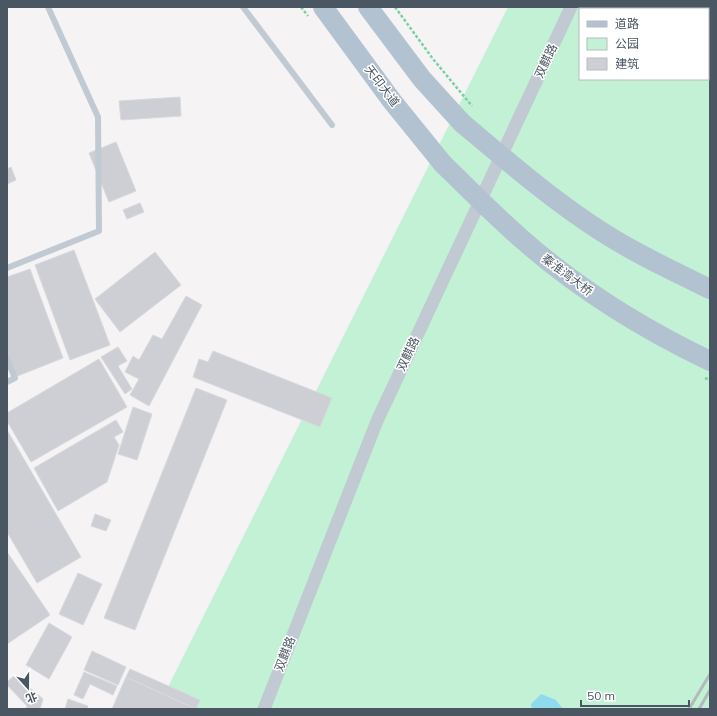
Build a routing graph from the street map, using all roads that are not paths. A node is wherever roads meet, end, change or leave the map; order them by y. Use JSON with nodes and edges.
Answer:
{"nodes":[{"id":1,"x":48,"y":7,"type":"edge"},
{"id":2,"x":243,"y":7,"type":"edge"},
{"id":3,"x":323,"y":7,"type":"edge"},
{"id":4,"x":368,"y":7,"type":"edge"},
{"id":5,"x":571,"y":7,"type":"edge"},
{"id":6,"x":332,"y":125,"type":"dead end"},
{"id":7,"x":443,"y":164,"type":"joint"},
{"id":8,"x":7,"y":268,"type":"edge"},
{"id":9,"x":710,"y":289,"type":"edge"},
{"id":10,"x":7,"y":359,"type":"edge"},
{"id":11,"x":710,"y":361,"type":"edge"},
{"id":12,"x":7,"y":382,"type":"edge"},
{"id":13,"x":264,"y":709,"type":"edge"}],
"edges":[{"from":1,"to":8,"type":"lane"},
{"from":2,"to":6,"type":"lane"},
{"from":3,"to":7,"type":"main road","name":"天印大道"},
{"from":4,"to":9,"type":"main road","bridge":true},
{"from":5,"to":13,"type":"street","name":"双麒路"},
{"from":7,"to":11,"type":"main road","name":"秦淮湾大桥","bridge":true},
{"from":10,"to":12,"type":"lane"}]}
